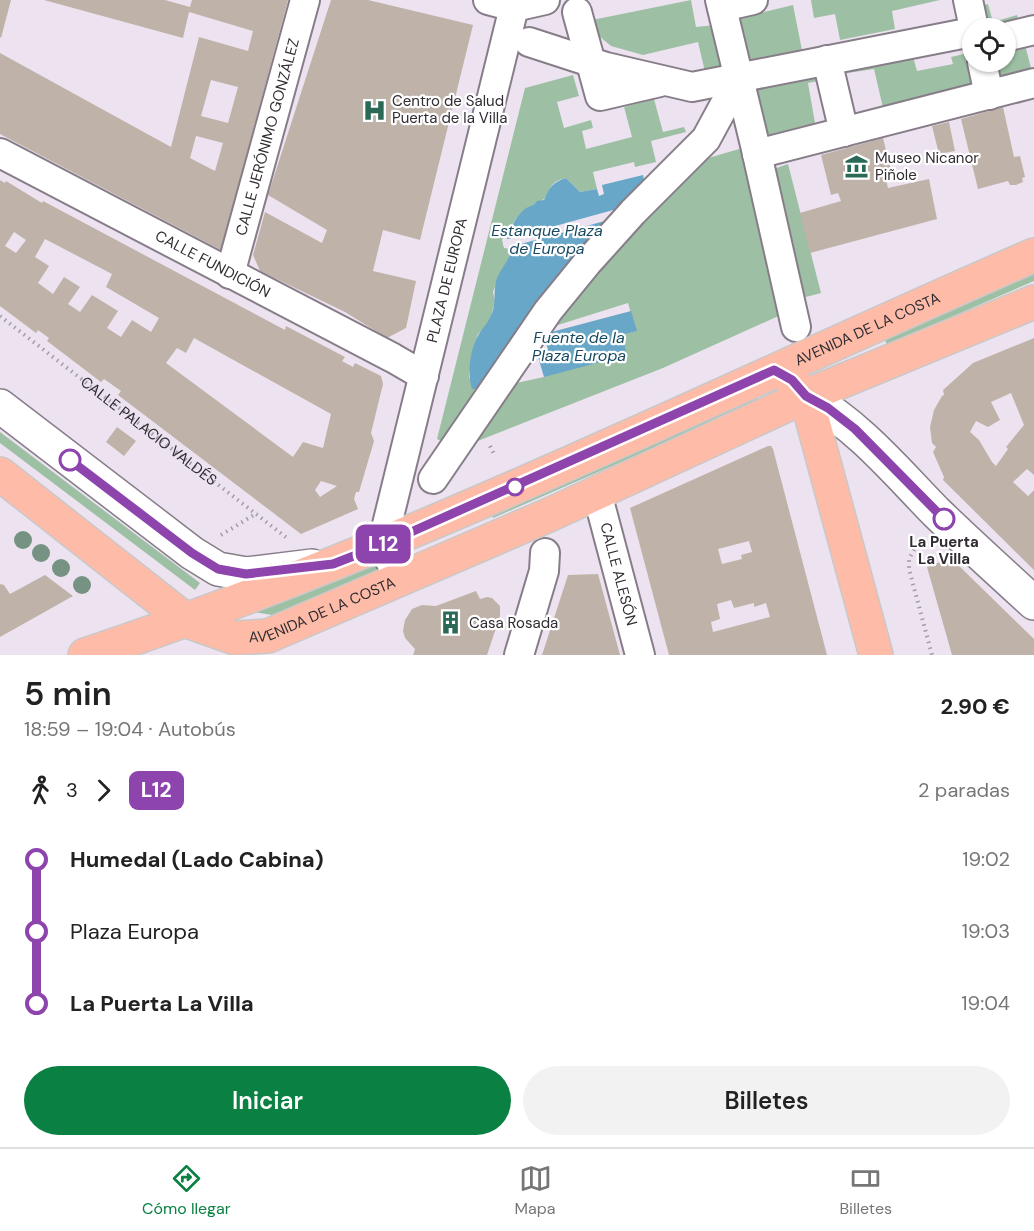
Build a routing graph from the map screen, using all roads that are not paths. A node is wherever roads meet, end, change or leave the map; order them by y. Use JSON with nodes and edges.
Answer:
{"nodes":[{"id":1,"x":305,"y":0,"type":"edge"},
{"id":2,"x":545,"y":0,"type":"edge"},
{"id":3,"x":753,"y":0,"type":"edge"},
{"id":4,"x":968,"y":0,"type":"edge"},
{"id":5,"x":501,"y":3,"type":"edge"},
{"id":6,"x":721,"y":4,"type":"edge"},
{"id":7,"x":577,"y":12,"type":"dead end"},
{"id":8,"x":971,"y":18,"type":"edge"},
{"id":9,"x":1034,"y":30,"type":"edge"},
{"id":10,"x":962,"y":32,"type":"edge"},
{"id":11,"x":1016,"y":34,"type":"edge"},
{"id":12,"x":529,"y":42,"type":"dead end"},
{"id":13,"x":827,"y":60,"type":"junction"},
{"id":14,"x":591,"y":62,"type":"junction"},
{"id":15,"x":984,"y":72,"type":"edge"},
{"id":16,"x":740,"y":78,"type":"junction"},
{"id":17,"x":1034,"y":83,"type":"edge"},
{"id":18,"x":679,"y":84,"type":"junction"},
{"id":19,"x":989,"y":95,"type":"junction"},
{"id":20,"x":723,"y":108,"type":"junction"},
{"id":21,"x":844,"y":132,"type":"junction"},
{"id":22,"x":706,"y":139,"type":"junction"},
{"id":23,"x":754,"y":141,"type":"junction"},
{"id":24,"x":0,"y":153,"type":"edge"},
{"id":25,"x":1034,"y":255,"type":"edge"},
{"id":26,"x":230,"y":274,"type":"junction"},
{"id":27,"x":1034,"y":302,"type":"edge"},
{"id":28,"x":796,"y":327,"type":"dead end"},
{"id":29,"x":888,"y":364,"type":"junction"},
{"id":30,"x":774,"y":370,"type":"junction"},
{"id":31,"x":424,"y":376,"type":"junction"},
{"id":32,"x":806,"y":396,"type":"junction"},
{"id":33,"x":0,"y":406,"type":"edge"},
{"id":34,"x":855,"y":429,"type":"junction"},
{"id":35,"x":0,"y":474,"type":"edge"},
{"id":36,"x":433,"y":479,"type":"dead end"},
{"id":37,"x":597,"y":493,"type":"junction"},
{"id":38,"x":382,"y":545,"type":"junction"},
{"id":39,"x":545,"y":562,"type":"dead end"},
{"id":40,"x":326,"y":565,"type":"junction"},
{"id":41,"x":400,"y":580,"type":"junction"},
{"id":42,"x":1034,"y":603,"type":"edge"},
{"id":43,"x":188,"y":621,"type":"junction"},
{"id":44,"x":85,"y":655,"type":"edge"},
{"id":45,"x":230,"y":655,"type":"edge"},
{"id":46,"x":519,"y":655,"type":"edge"},
{"id":47,"x":640,"y":655,"type":"edge"},
{"id":48,"x":876,"y":655,"type":"edge"}],
"edges":[{"from":1,"to":26,"type":"street","name":"CALLE JERÓNIMO GONZÁLEZ"},
{"from":2,"to":5,"type":"street","name":"PLAZA DE EUROPA"},
{"from":3,"to":6,"type":"street"},
{"from":4,"to":8,"type":"street"},
{"from":5,"to":31,"type":"street","name":"PLAZA DE EUROPA"},
{"from":6,"to":16,"type":"street"},
{"from":7,"to":14,"type":"street"},
{"from":9,"to":11,"type":"street"},
{"from":10,"to":13,"type":"street"},
{"from":12,"to":14,"type":"street"},
{"from":13,"to":16,"type":"street"},
{"from":13,"to":21,"type":"street"},
{"from":14,"to":18,"type":"street"},
{"from":15,"to":19,"type":"street"},
{"from":16,"to":18,"type":"street"},
{"from":16,"to":20,"type":"street"},
{"from":16,"to":23,"type":"street"},
{"from":17,"to":19,"type":"street"},
{"from":18,"to":20,"type":"street"},
{"from":18,"to":22,"type":"street"},
{"from":19,"to":21,"type":"street"},
{"from":20,"to":22,"type":"street"},
{"from":20,"to":23,"type":"street"},
{"from":21,"to":23,"type":"street"},
{"from":22,"to":23,"type":"street"},
{"from":22,"to":36,"type":"street"},
{"from":23,"to":28,"type":"street"},
{"from":24,"to":26,"type":"street","name":"CALLE FUNDICIÓN"},
{"from":25,"to":30,"type":"main road","name":"AVENIDA DE LA COSTA"},
{"from":26,"to":31,"type":"street","name":"CALLE FUNDICIÓN"},
{"from":27,"to":29,"type":"main road","name":"AVENIDA DE LA COSTA"},
{"from":29,"to":32,"type":"main road","name":"AVENIDA DE LA COSTA"},
{"from":29,"to":34,"type":"street"},
{"from":30,"to":32,"type":"main road"},
{"from":30,"to":38,"type":"main road","name":"AVENIDA DE LA COSTA"},
{"from":31,"to":38,"type":"street","name":"PLAZA DE EUROPA"},
{"from":32,"to":34,"type":"street"},
{"from":32,"to":37,"type":"main road","name":"AVENIDA DE LA COSTA"},
{"from":32,"to":48,"type":"main road"},
{"from":33,"to":40,"type":"street"},
{"from":34,"to":42,"type":"street"},
{"from":35,"to":43,"type":"main road"},
{"from":37,"to":41,"type":"main road","name":"AVENIDA DE LA COSTA"},
{"from":37,"to":47,"type":"street","name":"CALLE ALESÓN"},
{"from":38,"to":40,"type":"main road","name":"AVENIDA DE LA COSTA"},
{"from":38,"to":41,"type":"street"},
{"from":39,"to":46,"type":"street"},
{"from":40,"to":43,"type":"main road","name":"AVENIDA DE LA COSTA"},
{"from":41,"to":43,"type":"main road","name":"AVENIDA DE LA COSTA"},
{"from":43,"to":44,"type":"main road"},
{"from":43,"to":45,"type":"street"}]}
